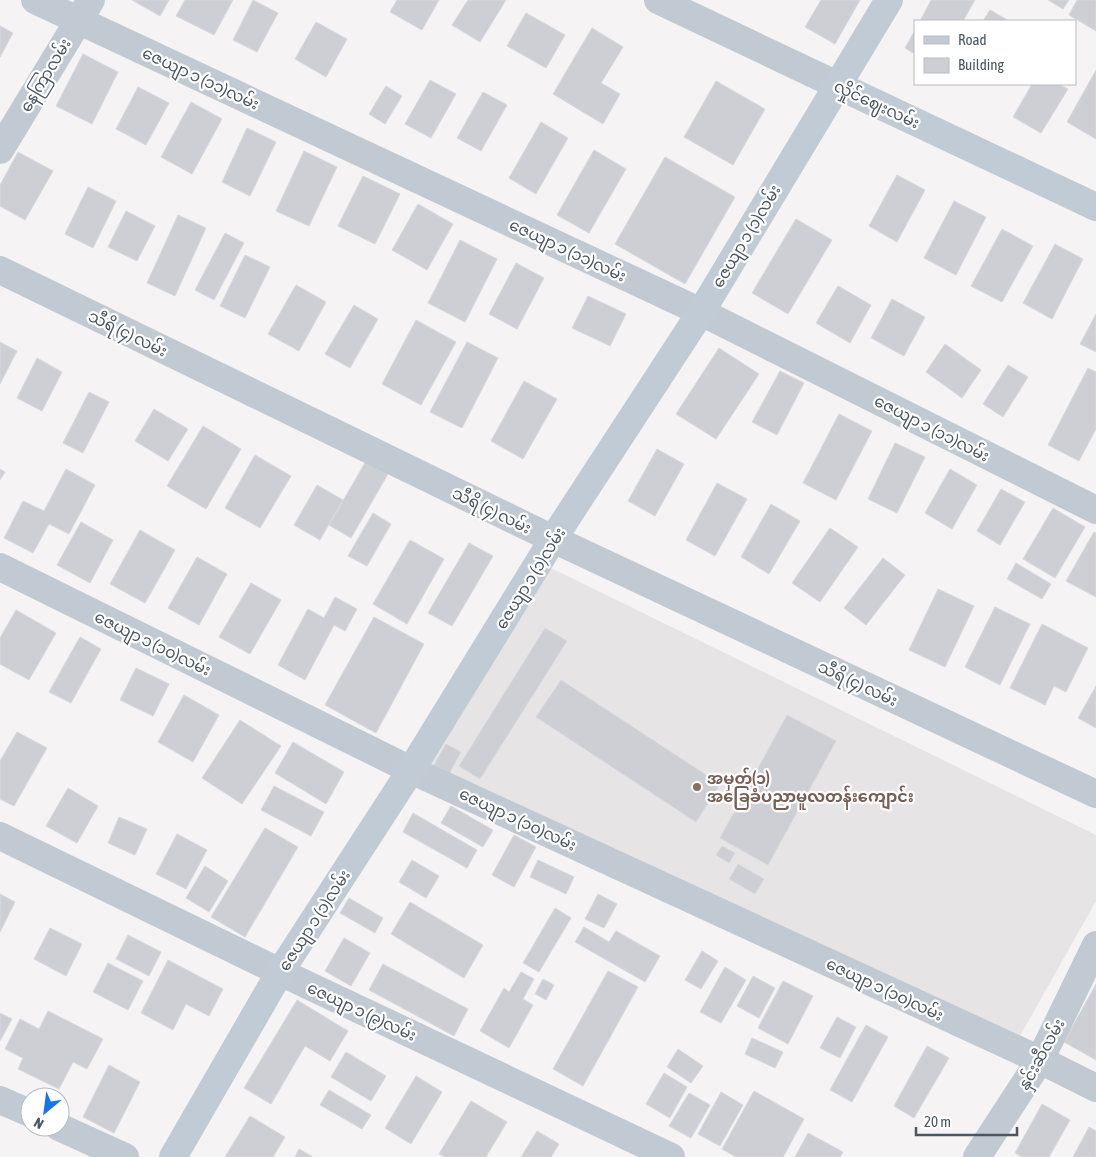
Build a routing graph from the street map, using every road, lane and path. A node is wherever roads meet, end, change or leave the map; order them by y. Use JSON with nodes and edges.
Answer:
{"nodes":[{"id":1,"x":35,"y":0,"type":"edge"},
{"id":2,"x":658,"y":0,"type":"edge"},
{"id":3,"x":889,"y":0,"type":"edge"},
{"id":4,"x":85,"y":10,"type":"edge"},
{"id":5,"x":836,"y":85,"type":"junction"},
{"id":6,"x":0,"y":150,"type":"edge"},
{"id":7,"x":1096,"y":206,"type":"edge"},
{"id":8,"x":0,"y":270,"type":"edge"},
{"id":9,"x":701,"y":312,"type":"junction"},
{"id":10,"x":1096,"y":510,"type":"edge"},
{"id":11,"x":553,"y":540,"type":"junction"},
{"id":12,"x":0,"y":567,"type":"edge"},
{"id":13,"x":411,"y":770,"type":"junction"},
{"id":14,"x":1096,"y":794,"type":"edge"},
{"id":15,"x":0,"y":836,"type":"edge"},
{"id":16,"x":1096,"y":946,"type":"edge"},
{"id":17,"x":280,"y":972,"type":"junction"},
{"id":18,"x":1040,"y":1060,"type":"junction"},
{"id":19,"x":1096,"y":1088,"type":"edge"},
{"id":20,"x":0,"y":1100,"type":"edge"},
{"id":21,"x":20,"y":1109,"type":"edge"},
{"id":22,"x":70,"y":1132,"type":"edge"},
{"id":23,"x":125,"y":1157,"type":"edge"},
{"id":24,"x":173,"y":1157,"type":"edge"},
{"id":25,"x":671,"y":1157,"type":"edge"},
{"id":26,"x":977,"y":1157,"type":"edge"}],
"edges":[{"from":1,"to":4,"type":"street","name":"ဇေယျာ ၁ (၁၁)လမ်း"},
{"from":2,"to":5,"type":"street","name":"လှိုင်ဈေးလမ်း"},
{"from":3,"to":5,"type":"street","name":"ဇေယျာ ၁ (၁)လမ်း"},
{"from":4,"to":6,"type":"street","name":"နေကြာလမ်း"},
{"from":4,"to":9,"type":"street","name":"ဇေယျာ ၁ (၁၁)လမ်း"},
{"from":5,"to":7,"type":"street","name":"လှိုင်ဈေးလမ်း"},
{"from":5,"to":9,"type":"street","name":"ဇေယျာ ၁ (၁)လမ်း"},
{"from":8,"to":11,"type":"street","name":"သီရိ (၄) လမ်း"},
{"from":9,"to":10,"type":"street","name":"ဇေယျာ ၁ (၁၁)လမ်း"},
{"from":9,"to":11,"type":"street","name":"ဇေယျာ ၁ (၁)လမ်း"},
{"from":11,"to":13,"type":"street","name":"ဇေယျာ ၁ (၁)လမ်း"},
{"from":11,"to":14,"type":"street","name":"သီရိ (၄) လမ်း"},
{"from":12,"to":13,"type":"street","name":"ဇေယျာ ၁ (၁၀)လမ်း"},
{"from":13,"to":17,"type":"street","name":"ဇေယျာ ၁ (၁)လမ်း"},
{"from":13,"to":18,"type":"street","name":"ဇေယျာ ၁ (၁၀)လမ်း"},
{"from":15,"to":17,"type":"street","name":"ဇေယျာ ၁ (၉)လမ်း"},
{"from":16,"to":18,"type":"street","name":"နှင်းဆီလမ်း"},
{"from":17,"to":24,"type":"street","name":"ဇေယျာ ၁ (၁)လမ်း"},
{"from":17,"to":25,"type":"street","name":"ဇေယျာ ၁ (၉)လမ်း"},
{"from":18,"to":19,"type":"street","name":"ဇေယျာ ၁ (၁၀)လမ်း"},
{"from":18,"to":26,"type":"street","name":"နှင်းဆီလမ်း"},
{"from":20,"to":21,"type":"street"},
{"from":22,"to":23,"type":"street"}]}
